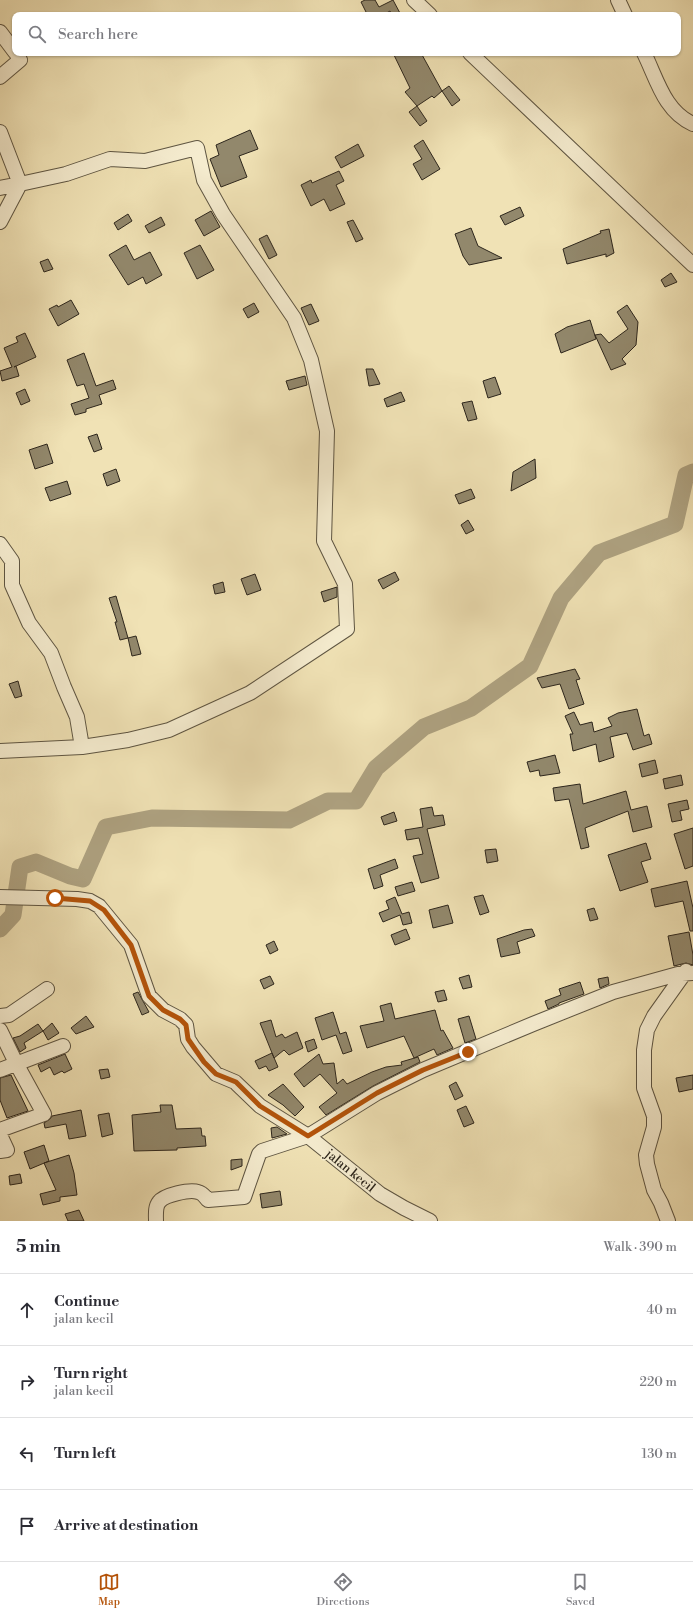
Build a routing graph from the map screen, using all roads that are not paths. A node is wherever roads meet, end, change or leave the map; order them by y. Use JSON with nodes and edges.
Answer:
{"nodes":[{"id":1,"x":414,"y":0,"type":"edge"},
{"id":2,"x":618,"y":0,"type":"edge"},
{"id":3,"x":427,"y":12,"type":"edge"},
{"id":4,"x":624,"y":12,"type":"edge"},
{"id":5,"x":0,"y":32,"type":"edge"},
{"id":6,"x":12,"y":48,"type":"edge"},
{"id":7,"x":18,"y":56,"type":"edge"},
{"id":8,"x":473,"y":56,"type":"edge"},
{"id":9,"x":645,"y":56,"type":"edge"},
{"id":10,"x":0,"y":77,"type":"edge"},
{"id":11,"x":693,"y":124,"type":"edge"},
{"id":12,"x":0,"y":132,"type":"edge"},
{"id":13,"x":20,"y":184,"type":"junction"},
{"id":14,"x":0,"y":188,"type":"edge"},
{"id":15,"x":0,"y":222,"type":"edge"},
{"id":16,"x":693,"y":265,"type":"edge"},
{"id":17,"x":0,"y":544,"type":"edge"},
{"id":18,"x":82,"y":746,"type":"junction"},
{"id":19,"x":0,"y":751,"type":"edge"},
{"id":20,"x":0,"y":897,"type":"edge"},
{"id":21,"x":690,"y":970,"type":"edge"},
{"id":22,"x":47,"y":989,"type":"dead end"},
{"id":23,"x":0,"y":1016,"type":"edge"},
{"id":24,"x":0,"y":1030,"type":"edge"},
{"id":25,"x":63,"y":1046,"type":"dead end"},
{"id":26,"x":16,"y":1064,"type":"junction"},
{"id":27,"x":0,"y":1070,"type":"edge"},
{"id":28,"x":0,"y":1130,"type":"edge"},
{"id":29,"x":0,"y":1135,"type":"edge"},
{"id":30,"x":308,"y":1136,"type":"junction"},
{"id":31,"x":0,"y":1152,"type":"edge"},
{"id":32,"x":156,"y":1221,"type":"edge"},
{"id":33,"x":430,"y":1221,"type":"edge"},
{"id":34,"x":668,"y":1221,"type":"edge"}],
"edges":[{"from":1,"to":3,"type":"street"},
{"from":2,"to":4,"type":"street"},
{"from":5,"to":6,"type":"street"},
{"from":7,"to":10,"type":"street"},
{"from":8,"to":16,"type":"street"},
{"from":9,"to":11,"type":"street"},
{"from":12,"to":13,"type":"street"},
{"from":13,"to":14,"type":"street"},
{"from":13,"to":15,"type":"street"},
{"from":13,"to":18,"type":"street"},
{"from":17,"to":18,"type":"street"},
{"from":18,"to":19,"type":"street"},
{"from":20,"to":30,"type":"street","name":"jalan kecil"},
{"from":21,"to":30,"type":"street"},
{"from":21,"to":34,"type":"street"},
{"from":22,"to":23,"type":"street"},
{"from":24,"to":26,"type":"street"},
{"from":25,"to":26,"type":"street"},
{"from":26,"to":27,"type":"street"},
{"from":26,"to":28,"type":"street"},
{"from":29,"to":31,"type":"street"},
{"from":30,"to":32,"type":"street"},
{"from":30,"to":33,"type":"street","name":"jalan kecil"}]}
